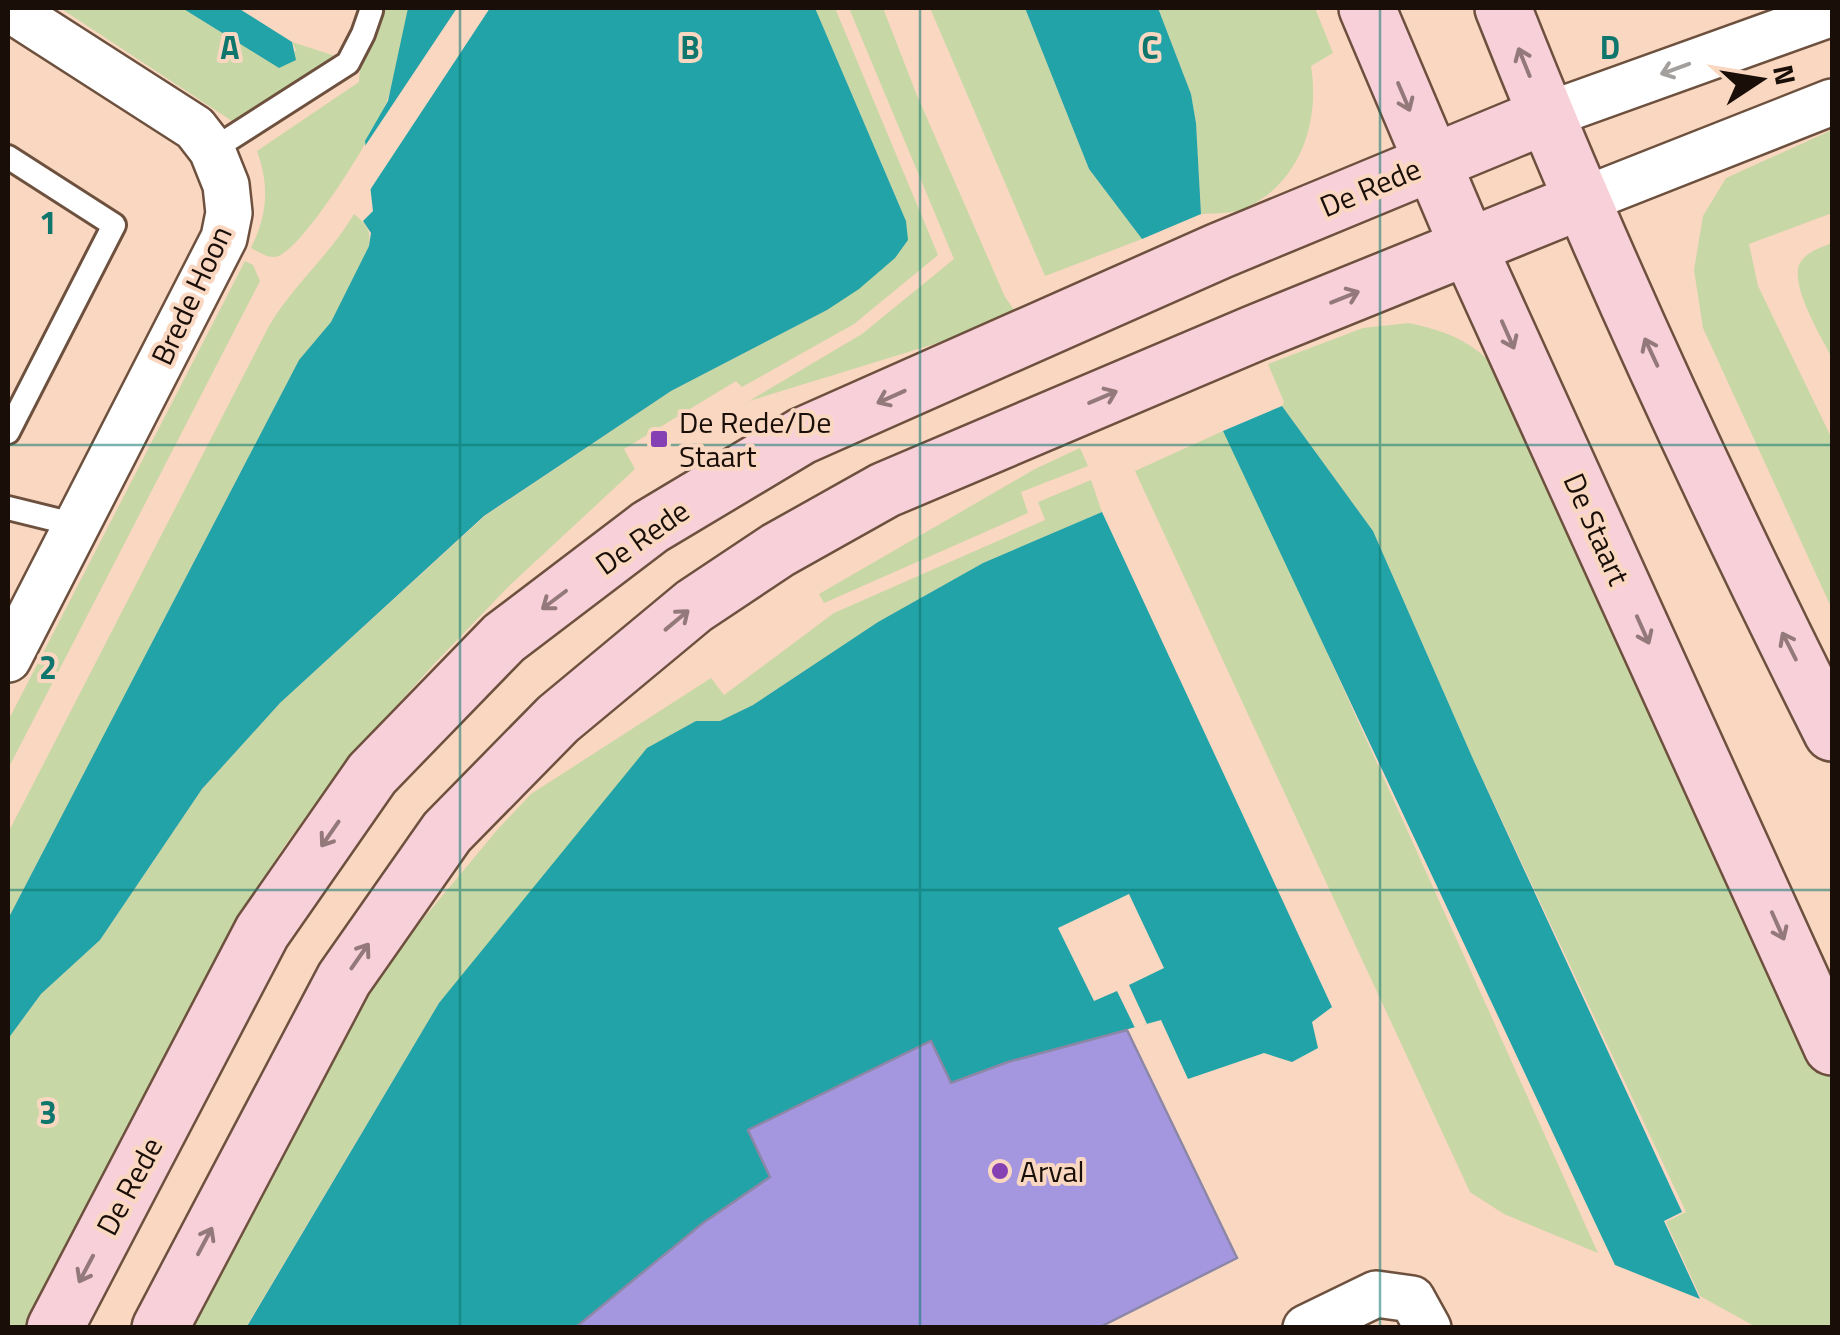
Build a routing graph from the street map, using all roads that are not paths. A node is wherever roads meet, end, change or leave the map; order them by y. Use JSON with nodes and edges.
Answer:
{"nodes":[{"id":1,"x":8,"y":8,"type":"edge"},
{"id":2,"x":1367,"y":8,"type":"edge"},
{"id":3,"x":1502,"y":8,"type":"edge"},
{"id":4,"x":371,"y":11,"type":"dead end"},
{"id":5,"x":1832,"y":12,"type":"edge"},
{"id":6,"x":1832,"y":102,"type":"edge"},
{"id":7,"x":1545,"y":116,"type":"junction"},
{"id":8,"x":212,"y":150,"type":"junction"},
{"id":9,"x":8,"y":158,"type":"edge"},
{"id":10,"x":1431,"y":162,"type":"junction"},
{"id":11,"x":1582,"y":201,"type":"junction"},
{"id":12,"x":1468,"y":246,"type":"junction"},
{"id":13,"x":8,"y":432,"type":"edge"},
{"id":14,"x":8,"y":508,"type":"edge"},
{"id":15,"x":77,"y":525,"type":"junction"},
{"id":16,"x":8,"y":658,"type":"edge"},
{"id":17,"x":1832,"y":734,"type":"edge"},
{"id":18,"x":1832,"y":1047,"type":"edge"},
{"id":19,"x":56,"y":1328,"type":"edge"},
{"id":20,"x":160,"y":1328,"type":"edge"},
{"id":21,"x":1306,"y":1328,"type":"edge"},
{"id":22,"x":1428,"y":1328,"type":"edge"}],
"edges":[{"from":1,"to":8,"type":"street","name":"Brede Hoon"},
{"from":2,"to":10,"type":"main road","name":"De Staart","one_way":true},
{"from":7,"to":3,"type":"main road","one_way":true},
{"from":4,"to":8,"type":"lane"},
{"from":5,"to":7,"type":"street","one_way":true},
{"from":6,"to":11,"type":"street"},
{"from":7,"to":10,"type":"main road","name":"De Rede"},
{"from":7,"to":11,"type":"main road"},
{"from":8,"to":15,"type":"street","name":"Brede Hoon"},
{"from":9,"to":13,"type":"lane"},
{"from":10,"to":12,"type":"main road","name":"De Staart"},
{"from":10,"to":19,"type":"main road","name":"De Rede","one_way":true},
{"from":11,"to":12,"type":"main road"},
{"from":17,"to":11,"type":"main road","one_way":true},
{"from":12,"to":18,"type":"main road","name":"De Staart","one_way":true},
{"from":20,"to":12,"type":"main road","one_way":true},
{"from":14,"to":15,"type":"lane"},
{"from":15,"to":16,"type":"street","name":"Brede Hoon"},
{"from":21,"to":22,"type":"street"}]}
